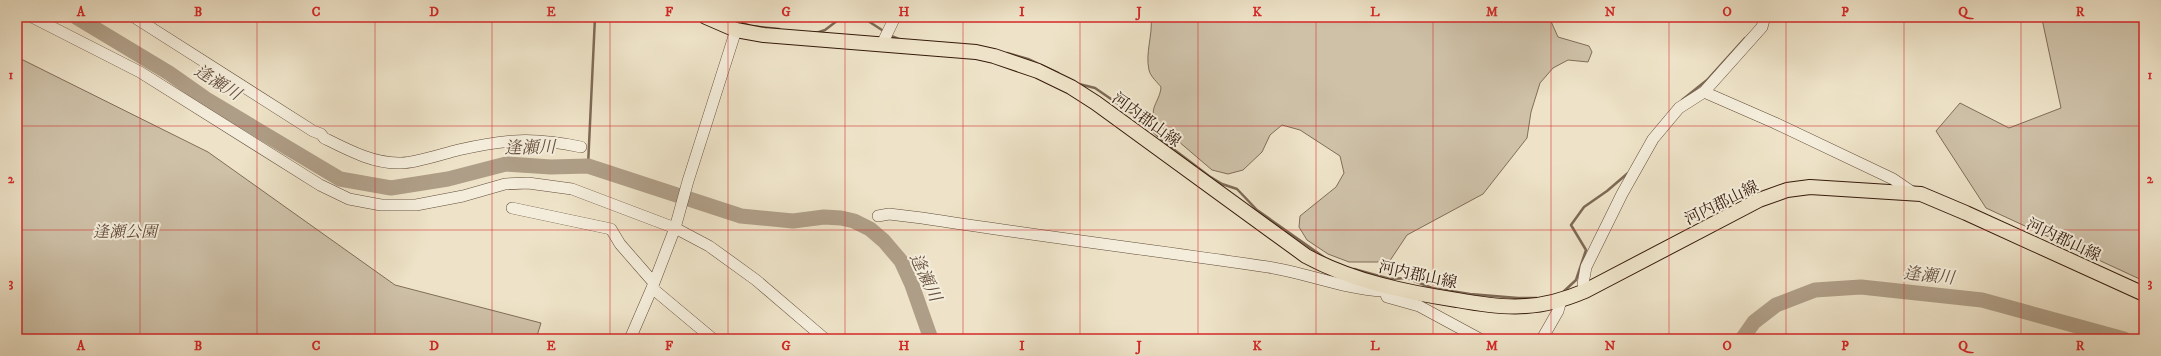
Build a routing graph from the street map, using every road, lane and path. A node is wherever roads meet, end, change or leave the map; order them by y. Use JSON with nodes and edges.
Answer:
{"nodes":[{"id":1,"x":32,"y":17,"type":"edge"},
{"id":2,"x":134,"y":17,"type":"edge"},
{"id":3,"x":706,"y":17,"type":"edge"},
{"id":4,"x":895,"y":17,"type":"edge"},
{"id":5,"x":1762,"y":17,"type":"edge"},
{"id":6,"x":736,"y":30,"type":"junction"},
{"id":7,"x":882,"y":44,"type":"junction"},
{"id":8,"x":1704,"y":92,"type":"junction"},
{"id":9,"x":581,"y":147,"type":"dead end"},
{"id":10,"x":1912,"y":192,"type":"junction"},
{"id":11,"x":512,"y":208,"type":"dead end"},
{"id":12,"x":878,"y":216,"type":"dead end"},
{"id":13,"x":676,"y":225,"type":"junction"},
{"id":14,"x":653,"y":286,"type":"junction"},
{"id":15,"x":1382,"y":288,"type":"junction"},
{"id":16,"x":1585,"y":291,"type":"junction"},
{"id":17,"x":2144,"y":294,"type":"edge"},
{"id":18,"x":1561,"y":300,"type":"junction"},
{"id":19,"x":630,"y":339,"type":"edge"},
{"id":20,"x":714,"y":339,"type":"edge"},
{"id":21,"x":826,"y":339,"type":"edge"},
{"id":22,"x":1480,"y":339,"type":"edge"},
{"id":23,"x":1542,"y":339,"type":"edge"}],
"edges":[{"from":1,"to":13,"type":"street"},
{"from":2,"to":9,"type":"street"},
{"from":3,"to":6,"type":"main road","name":"河内郡山線"},
{"from":4,"to":7,"type":"street"},
{"from":5,"to":8,"type":"street"},
{"from":6,"to":7,"type":"main road","name":"河内郡山線"},
{"from":6,"to":13,"type":"street"},
{"from":7,"to":15,"type":"main road","name":"河内郡山線"},
{"from":8,"to":10,"type":"street"},
{"from":8,"to":16,"type":"street"},
{"from":10,"to":16,"type":"main road","name":"河内郡山線"},
{"from":10,"to":17,"type":"main road","name":"河内郡山線"},
{"from":11,"to":14,"type":"street"},
{"from":12,"to":15,"type":"street"},
{"from":13,"to":14,"type":"street"},
{"from":13,"to":21,"type":"street"},
{"from":14,"to":19,"type":"street"},
{"from":14,"to":20,"type":"street"},
{"from":15,"to":18,"type":"main road","name":"河内郡山線"},
{"from":15,"to":22,"type":"street"},
{"from":16,"to":18,"type":"main road","name":"河内郡山線"},
{"from":18,"to":23,"type":"street"}]}
